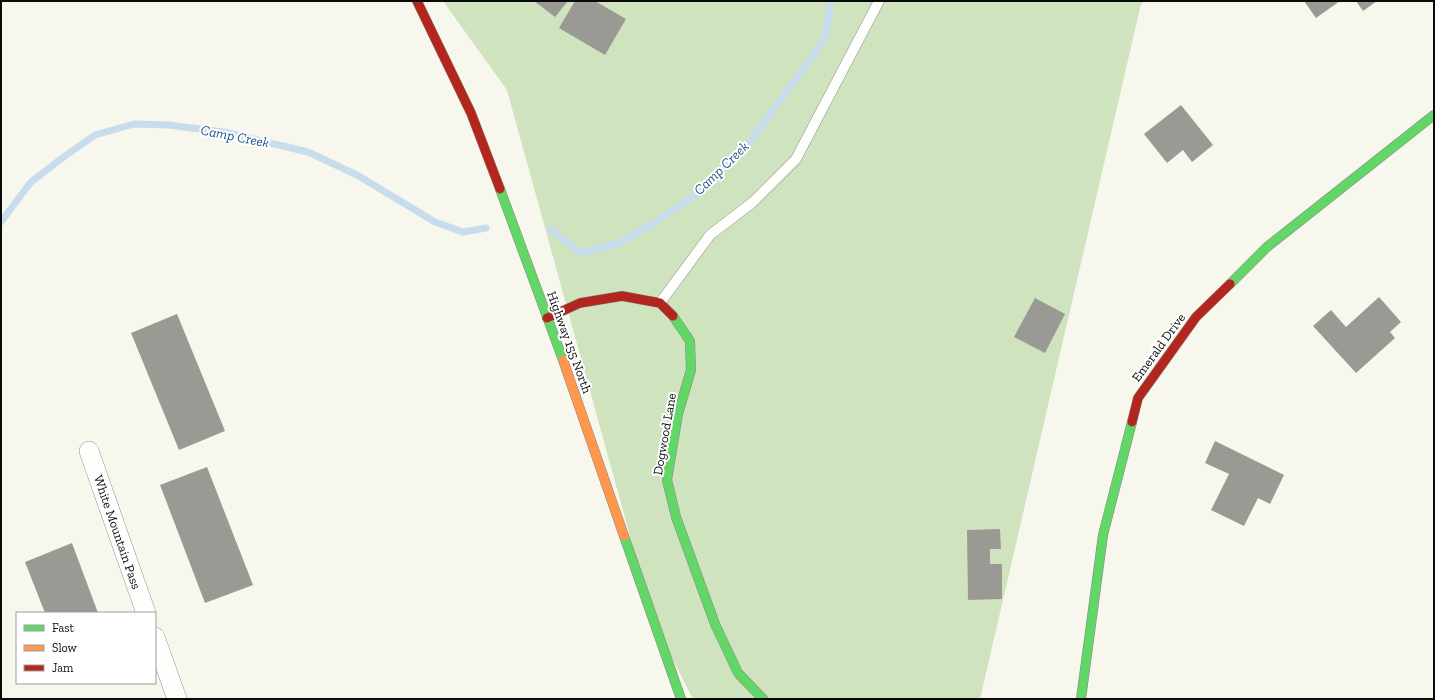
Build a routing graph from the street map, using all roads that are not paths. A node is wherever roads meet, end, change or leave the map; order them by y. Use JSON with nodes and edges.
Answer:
{"nodes":[{"id":1,"x":416,"y":1,"type":"edge"},
{"id":2,"x":879,"y":1,"type":"edge"},
{"id":3,"x":1434,"y":115,"type":"edge"},
{"id":4,"x":660,"y":303,"type":"junction"},
{"id":5,"x":547,"y":318,"type":"junction"},
{"id":6,"x":89,"y":451,"type":"dead end"},
{"id":7,"x":146,"y":612,"type":"edge"},
{"id":8,"x":156,"y":640,"type":"edge"},
{"id":9,"x":177,"y":699,"type":"edge"},
{"id":10,"x":681,"y":699,"type":"edge"},
{"id":11,"x":764,"y":699,"type":"edge"},
{"id":12,"x":1081,"y":699,"type":"edge"}],
"edges":[{"from":1,"to":5,"type":"street","name":"Highway 155 North"},
{"from":2,"to":4,"type":"lane"},
{"from":3,"to":12,"type":"street","name":"Emerald Drive"},
{"from":4,"to":5,"type":"street"},
{"from":4,"to":11,"type":"street","name":"Dogwood Lane"},
{"from":5,"to":10,"type":"street","name":"Highway 155 North"},
{"from":6,"to":7,"type":"street","name":"White Mountain Pass"},
{"from":8,"to":9,"type":"street"}]}
